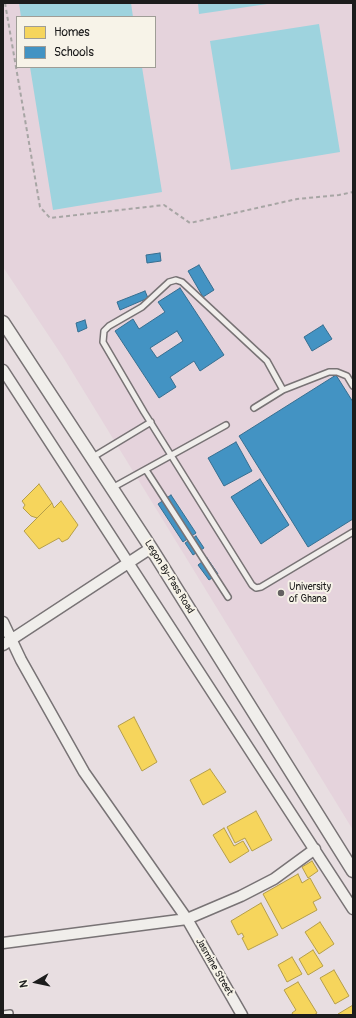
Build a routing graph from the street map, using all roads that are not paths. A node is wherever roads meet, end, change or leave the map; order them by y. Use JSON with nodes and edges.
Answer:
{"nodes":[{"id":1,"x":3,"y":322,"type":"edge"},
{"id":2,"x":3,"y":370,"type":"edge"},
{"id":3,"x":353,"y":386,"type":"edge"},
{"id":4,"x":282,"y":390,"type":"junction"},
{"id":5,"x":254,"y":408,"type":"dead end"},
{"id":6,"x":151,"y":422,"type":"junction"},
{"id":7,"x":226,"y":425,"type":"dead end"},
{"id":8,"x":171,"y":455,"type":"junction"},
{"id":9,"x":93,"y":457,"type":"junction"},
{"id":10,"x":146,"y":470,"type":"junction"},
{"id":11,"x":112,"y":488,"type":"junction"},
{"id":12,"x":353,"y":532,"type":"edge"},
{"id":13,"x":151,"y":548,"type":"junction"},
{"id":14,"x":128,"y":564,"type":"junction"},
{"id":15,"x":228,"y":597,"type":"dead end"},
{"id":16,"x":3,"y":622,"type":"edge"},
{"id":17,"x":11,"y":638,"type":"junction"},
{"id":18,"x":3,"y":645,"type":"edge"},
{"id":19,"x":315,"y":849,"type":"junction"},
{"id":20,"x":353,"y":871,"type":"edge"},
{"id":21,"x":353,"y":909,"type":"edge"},
{"id":22,"x":187,"y":919,"type":"junction"},
{"id":23,"x":3,"y":943,"type":"edge"},
{"id":24,"x":10,"y":1013,"type":"dead end"},
{"id":25,"x":3,"y":1014,"type":"edge"},
{"id":26,"x":242,"y":1015,"type":"edge"}],
"edges":[{"from":1,"to":9,"type":"street","name":"Legon By-Pass Road"},
{"from":2,"to":14,"type":"street"},
{"from":3,"to":4,"type":"lane"},
{"from":4,"to":5,"type":"lane"},
{"from":4,"to":6,"type":"lane"},
{"from":6,"to":8,"type":"lane"},
{"from":6,"to":9,"type":"lane"},
{"from":7,"to":8,"type":"lane"},
{"from":8,"to":10,"type":"lane"},
{"from":8,"to":12,"type":"lane"},
{"from":9,"to":11,"type":"street","name":"Legon By-Pass Road"},
{"from":10,"to":11,"type":"lane"},
{"from":10,"to":15,"type":"lane"},
{"from":11,"to":13,"type":"street","name":"Legon By-Pass Road"},
{"from":13,"to":14,"type":"street"},
{"from":13,"to":20,"type":"street","name":"Legon By-Pass Road"},
{"from":14,"to":17,"type":"street"},
{"from":14,"to":19,"type":"street"},
{"from":16,"to":17,"type":"street","name":"Jasmine Street"},
{"from":17,"to":18,"type":"street"},
{"from":17,"to":22,"type":"street","name":"Jasmine Street"},
{"from":19,"to":21,"type":"street"},
{"from":19,"to":22,"type":"street"},
{"from":22,"to":23,"type":"street"},
{"from":22,"to":26,"type":"street","name":"Jasmine Street"},
{"from":24,"to":25,"type":"lane"}]}
